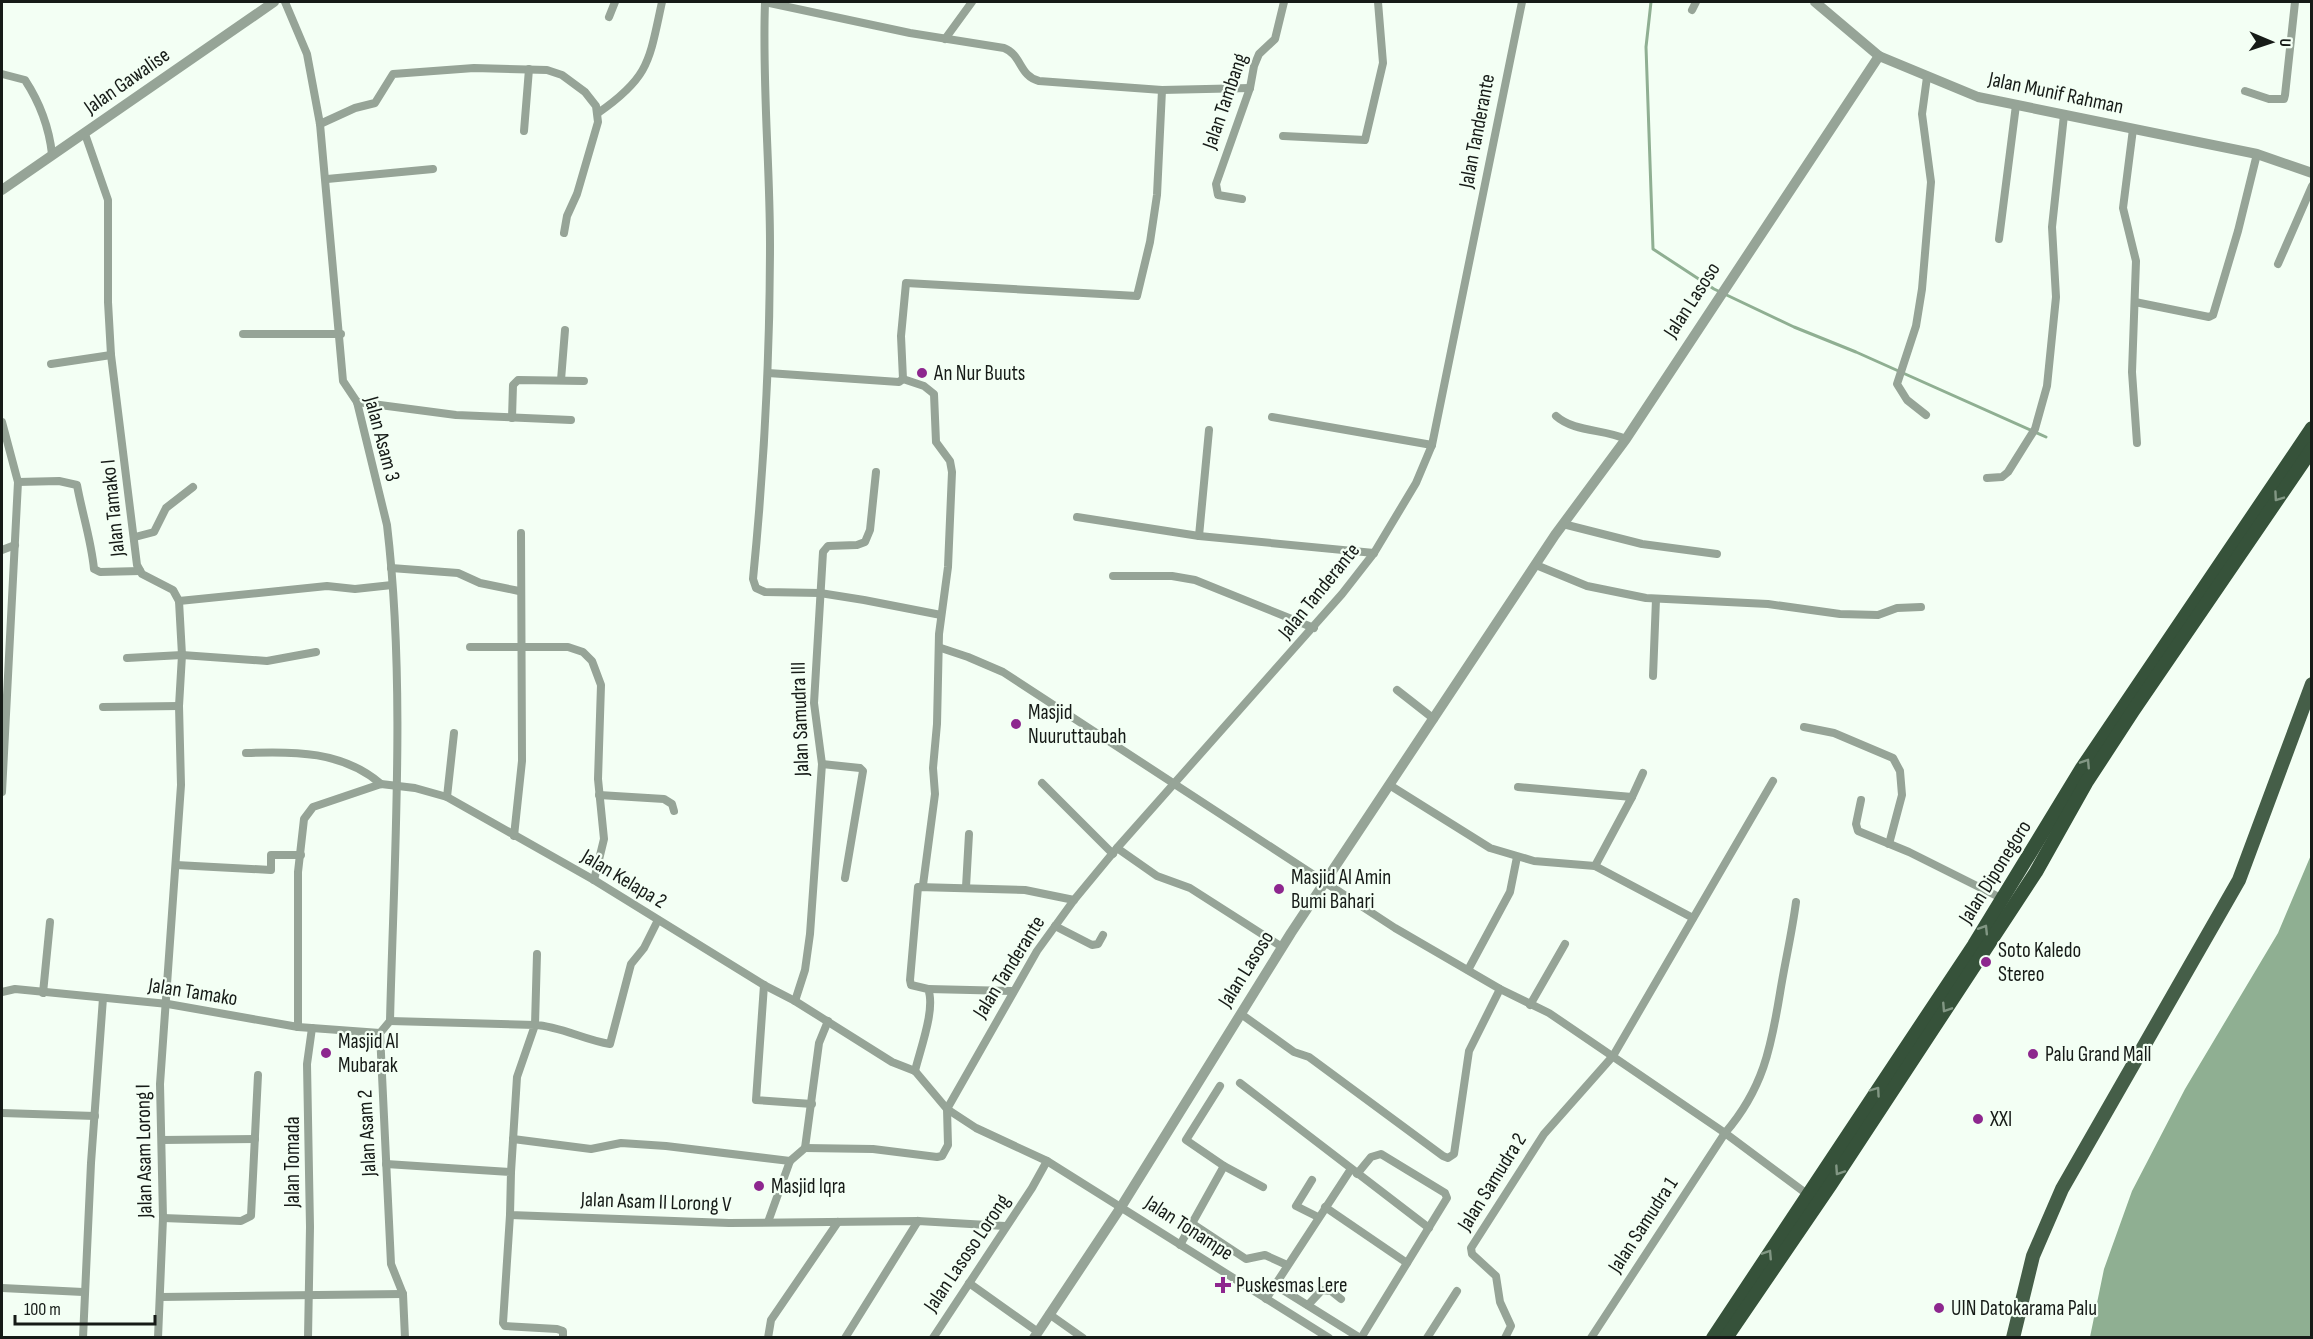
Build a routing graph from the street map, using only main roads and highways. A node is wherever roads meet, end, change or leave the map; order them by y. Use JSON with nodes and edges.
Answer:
{"nodes":[{"id":1,"x":2312,"y":428,"type":"edge"},
{"id":2,"x":2312,"y":449,"type":"edge"},
{"id":3,"x":2312,"y":684,"type":"edge"},
{"id":4,"x":1713,"y":1338,"type":"edge"},
{"id":5,"x":1726,"y":1338,"type":"edge"},
{"id":6,"x":2013,"y":1338,"type":"edge"}],
"edges":[{"from":4,"to":1,"type":"highway","name":"Jalan Diponegoro","one_way":true},
{"from":2,"to":5,"type":"highway","name":"Jalan Diponegoro","one_way":true},
{"from":3,"to":6,"type":"main road"}]}
